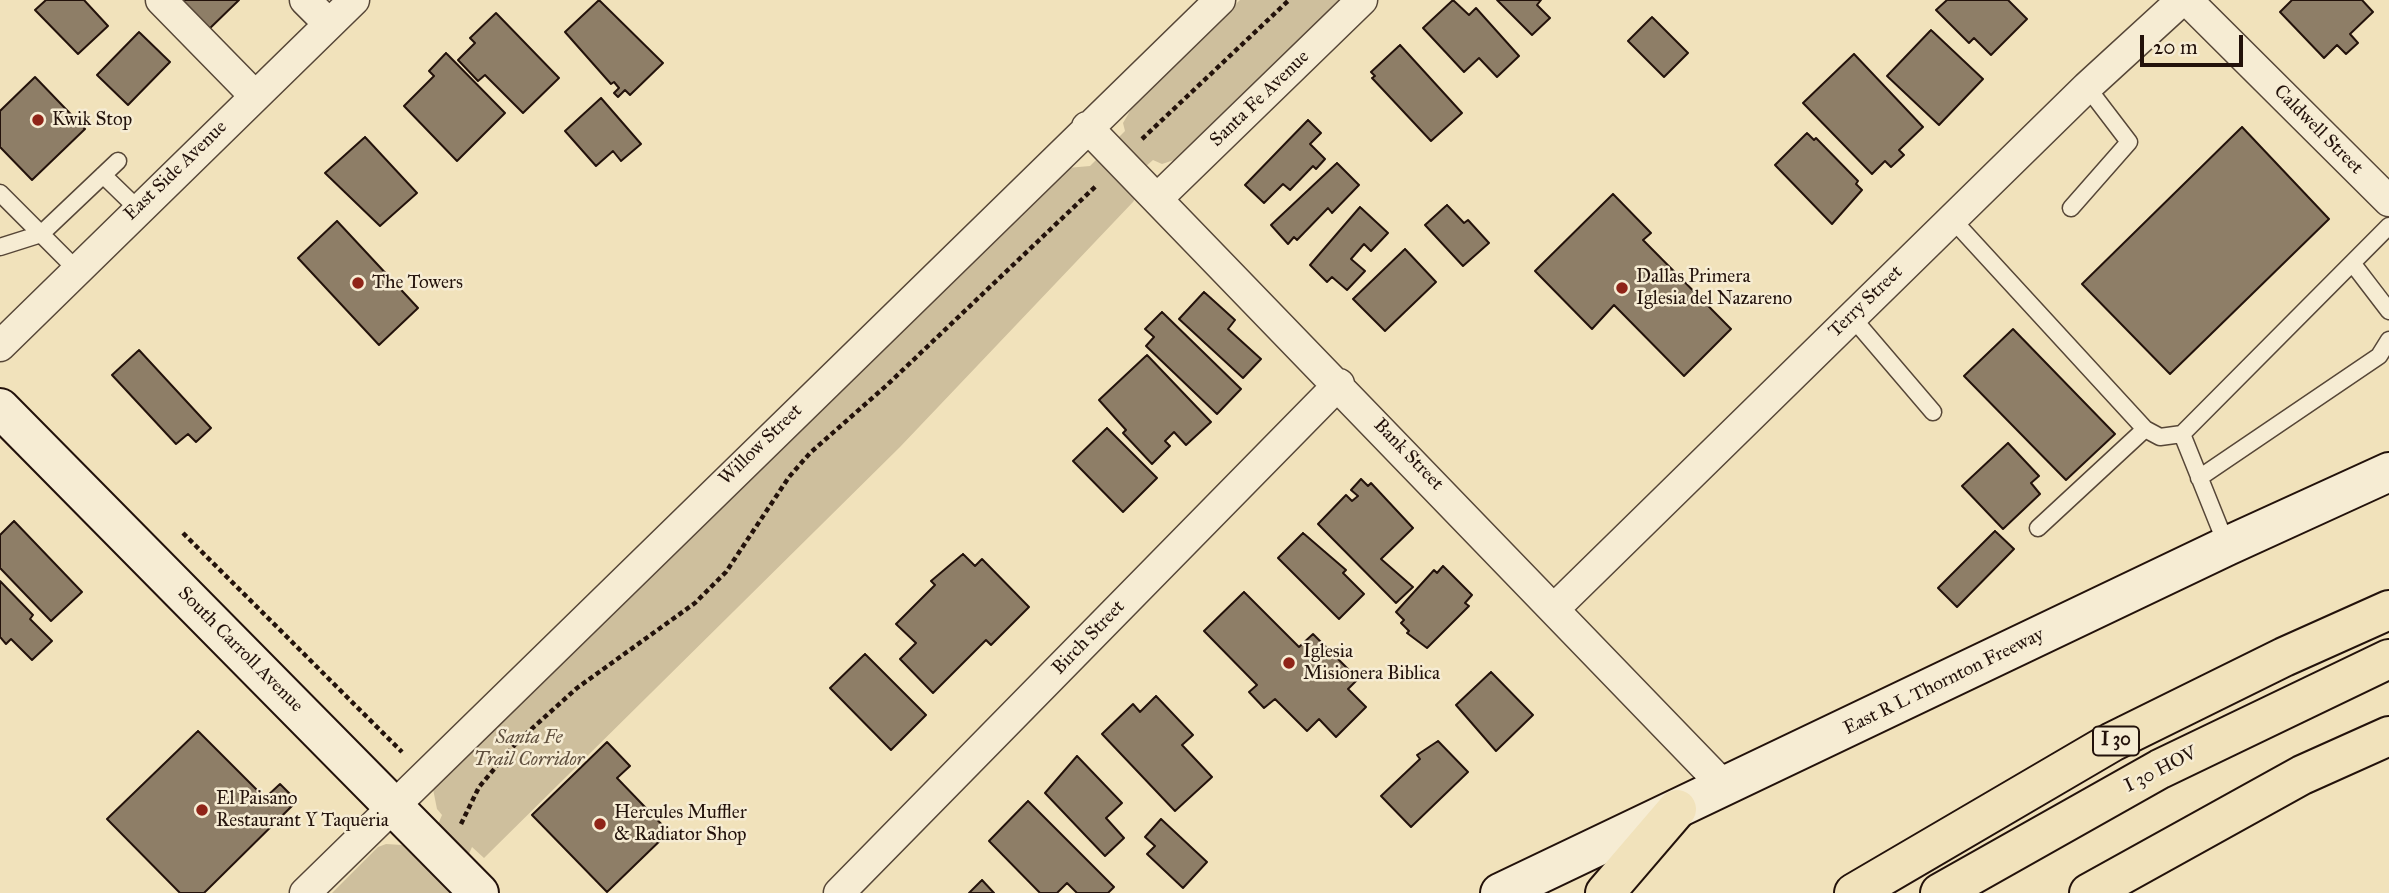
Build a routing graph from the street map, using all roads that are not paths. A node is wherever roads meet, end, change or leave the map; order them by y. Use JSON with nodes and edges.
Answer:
{"nodes":[{"id":1,"x":161,"y":0,"type":"edge"},
{"id":2,"x":305,"y":0,"type":"edge"},
{"id":3,"x":354,"y":0,"type":"edge"},
{"id":4,"x":1220,"y":0,"type":"edge"},
{"id":5,"x":1362,"y":0,"type":"edge"},
{"id":6,"x":2184,"y":0,"type":"edge"},
{"id":7,"x":329,"y":24,"type":"junction"},
{"id":8,"x":2087,"y":87,"type":"junction"},
{"id":9,"x":254,"y":95,"type":"junction"},
{"id":10,"x":1087,"y":127,"type":"junction"},
{"id":11,"x":118,"y":161,"type":"dead end"},
{"id":12,"x":103,"y":175,"type":"junction"},
{"id":13,"x":0,"y":193,"type":"edge"},
{"id":14,"x":1158,"y":198,"type":"junction"},
{"id":15,"x":2389,"y":201,"type":"edge"},
{"id":16,"x":137,"y":208,"type":"junction"},
{"id":17,"x":2071,"y":208,"type":"dead end"},
{"id":18,"x":1952,"y":219,"type":"junction"},
{"id":19,"x":2389,"y":226,"type":"edge"},
{"id":20,"x":41,"y":234,"type":"junction"},
{"id":21,"x":0,"y":247,"type":"edge"},
{"id":22,"x":2353,"y":264,"type":"junction"},
{"id":23,"x":77,"y":270,"type":"junction"},
{"id":24,"x":2389,"y":311,"type":"edge"},
{"id":25,"x":1852,"y":316,"type":"junction"},
{"id":26,"x":2389,"y":340,"type":"edge"},
{"id":27,"x":0,"y":346,"type":"edge"},
{"id":28,"x":1339,"y":384,"type":"junction"},
{"id":29,"x":0,"y":408,"type":"edge"},
{"id":30,"x":1933,"y":412,"type":"dead end"},
{"id":31,"x":2145,"y":429,"type":"junction"},
{"id":32,"x":2182,"y":434,"type":"junction"},
{"id":33,"x":2389,"y":472,"type":"edge"},
{"id":34,"x":2199,"y":478,"type":"junction"},
{"id":35,"x":2038,"y":528,"type":"dead end"},
{"id":36,"x":2227,"y":546,"type":"junction"},
{"id":37,"x":1555,"y":608,"type":"junction"},
{"id":38,"x":2389,"y":610,"type":"edge"},
{"id":39,"x":2389,"y":659,"type":"edge"},
{"id":40,"x":2389,"y":682,"type":"edge"},
{"id":41,"x":2389,"y":736,"type":"edge"},
{"id":42,"x":2302,"y":775,"type":"junction"},
{"id":43,"x":1725,"y":787,"type":"junction"},
{"id":44,"x":393,"y":805,"type":"junction"},
{"id":45,"x":1677,"y":809,"type":"junction"},
{"id":46,"x":305,"y":893,"type":"edge"},
{"id":47,"x":479,"y":893,"type":"edge"},
{"id":48,"x":839,"y":893,"type":"edge"},
{"id":49,"x":1500,"y":893,"type":"edge"},
{"id":50,"x":1605,"y":893,"type":"edge"},
{"id":51,"x":1854,"y":893,"type":"edge"},
{"id":52,"x":1940,"y":893,"type":"edge"},
{"id":53,"x":1978,"y":893,"type":"edge"},
{"id":54,"x":2089,"y":893,"type":"edge"},
{"id":55,"x":2133,"y":893,"type":"edge"}],
"edges":[{"from":1,"to":9,"type":"street"},
{"from":2,"to":7,"type":"street"},
{"from":3,"to":7,"type":"street","name":"East Side Avenue"},
{"from":4,"to":10,"type":"street","name":"Willow Street"},
{"from":5,"to":14,"type":"street","name":"Santa Fe Avenue"},
{"from":6,"to":8,"type":"street","name":"Terry Street"},
{"from":6,"to":15,"type":"street","name":"Caldwell Street"},
{"from":7,"to":9,"type":"street","name":"East Side Avenue"},
{"from":8,"to":17,"type":"lane"},
{"from":8,"to":18,"type":"street","name":"Terry Street"},
{"from":9,"to":16,"type":"street","name":"East Side Avenue"},
{"from":10,"to":14,"type":"street","name":"Bank Street"},
{"from":10,"to":44,"type":"street","name":"Willow Street"},
{"from":11,"to":12,"type":"lane"},
{"from":12,"to":16,"type":"lane"},
{"from":12,"to":20,"type":"lane"},
{"from":13,"to":20,"type":"lane"},
{"from":14,"to":28,"type":"street","name":"Bank Street"},
{"from":16,"to":23,"type":"street","name":"East Side Avenue"},
{"from":18,"to":25,"type":"street","name":"Terry Street"},
{"from":18,"to":31,"type":"lane"},
{"from":19,"to":22,"type":"lane"},
{"from":20,"to":21,"type":"lane"},
{"from":20,"to":23,"type":"lane"},
{"from":22,"to":24,"type":"lane"},
{"from":22,"to":32,"type":"lane"},
{"from":23,"to":27,"type":"street","name":"East Side Avenue"},
{"from":25,"to":30,"type":"lane"},
{"from":25,"to":37,"type":"street","name":"Terry Street"},
{"from":26,"to":34,"type":"lane"},
{"from":28,"to":37,"type":"street","name":"Bank Street"},
{"from":28,"to":48,"type":"street","name":"Birch Street"},
{"from":29,"to":44,"type":"main road","name":"South Carroll Avenue"},
{"from":31,"to":32,"type":"lane"},
{"from":31,"to":35,"type":"lane"},
{"from":32,"to":34,"type":"lane"},
{"from":33,"to":36,"type":"main road","name":"East R L Thornton Freeway"},
{"from":34,"to":36,"type":"lane"},
{"from":36,"to":43,"type":"main road","name":"East R L Thornton Freeway"},
{"from":37,"to":43,"type":"street","name":"Bank Street"},
{"from":38,"to":51,"type":"highway","number":"I 30"},
{"from":39,"to":52,"type":"highway","name":"I 30 HOV"},
{"from":40,"to":53,"type":"highway","name":"I 30 HOV"},
{"from":41,"to":42,"type":"highway"},
{"from":42,"to":54,"type":"highway"},
{"from":42,"to":55,"type":"highway"},
{"from":43,"to":45,"type":"main road","name":"East R L Thornton Freeway"},
{"from":44,"to":46,"type":"street","name":"Willow Street"},
{"from":44,"to":47,"type":"main road","name":"South Carroll Avenue"},
{"from":45,"to":49,"type":"main road","name":"East R L Thornton Freeway"},
{"from":45,"to":50,"type":"highway"}]}
